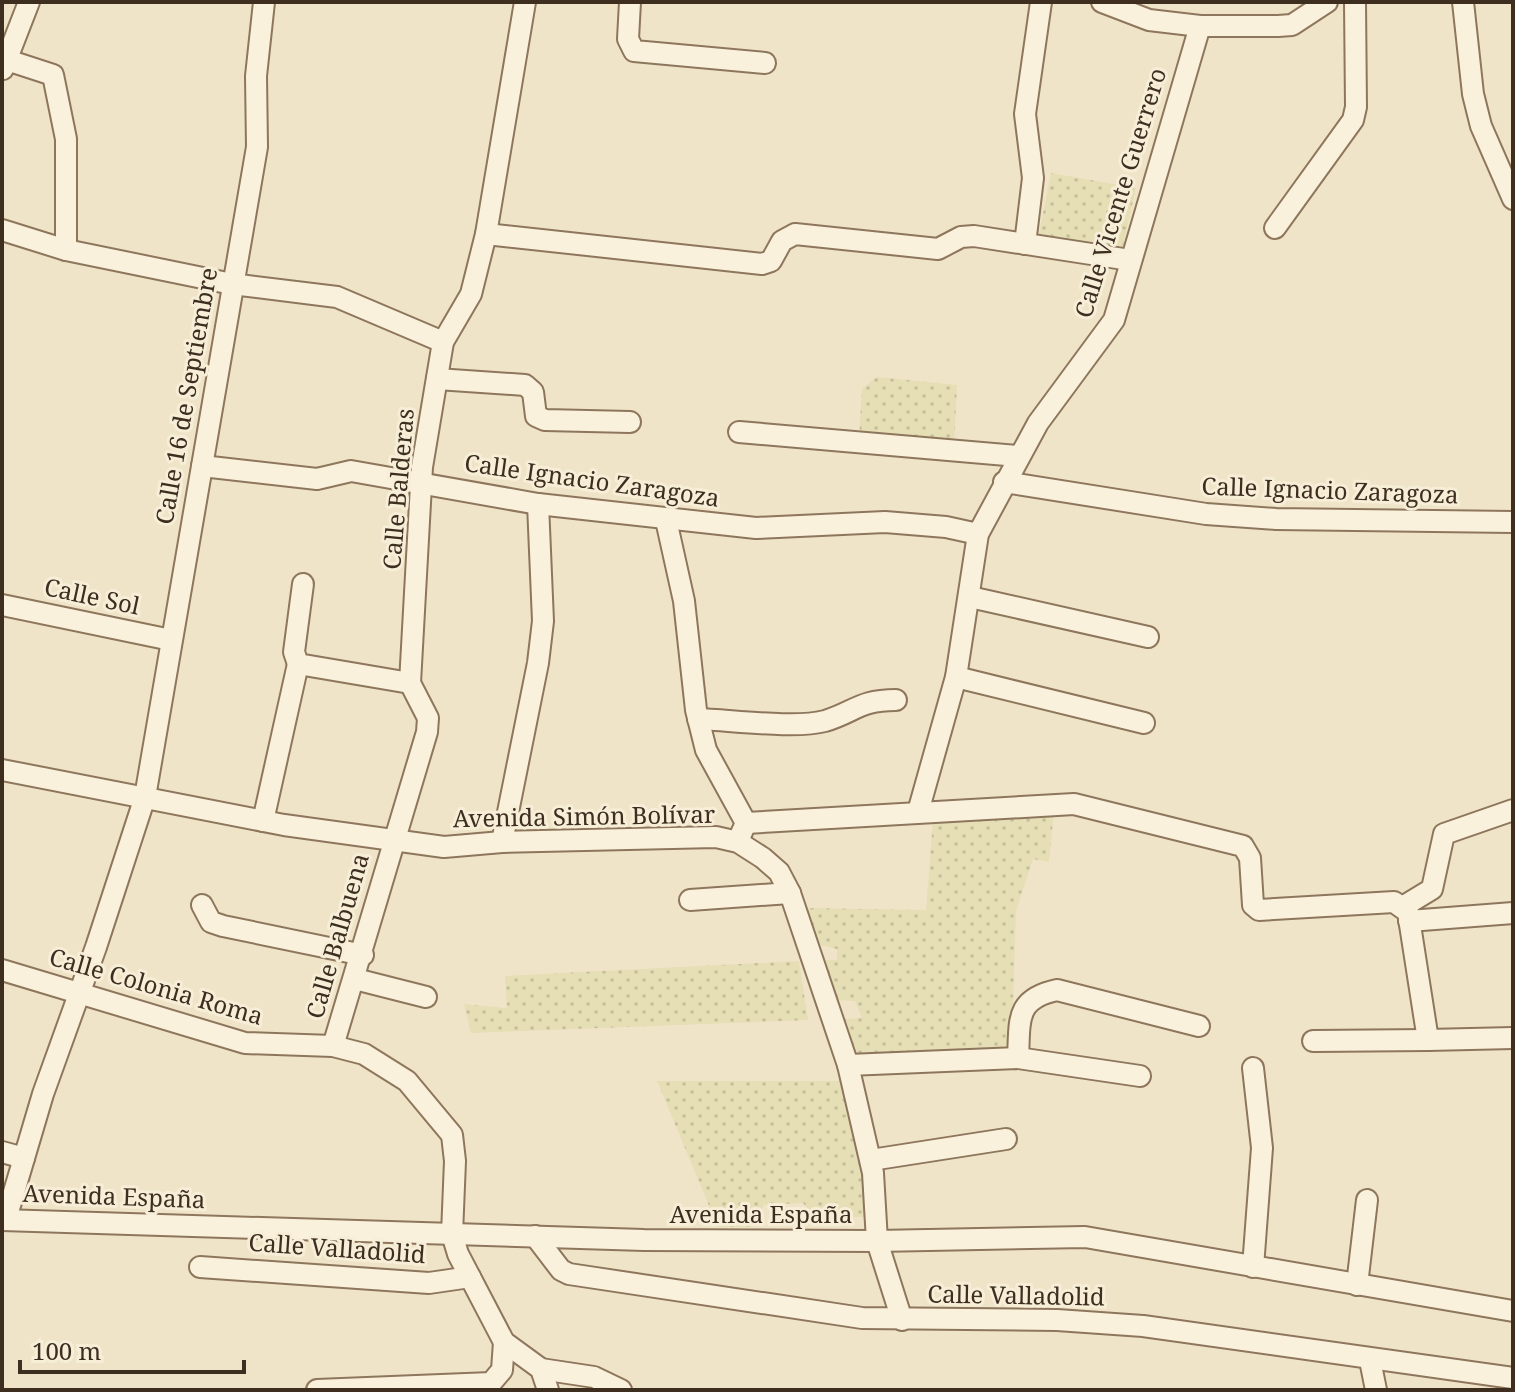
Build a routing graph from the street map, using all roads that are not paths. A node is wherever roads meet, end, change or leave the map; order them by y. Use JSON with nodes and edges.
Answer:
{"nodes":[{"id":1,"x":29,"y":2,"type":"edge"},
{"id":2,"x":264,"y":2,"type":"edge"},
{"id":3,"x":525,"y":2,"type":"edge"},
{"id":4,"x":630,"y":2,"type":"edge"},
{"id":5,"x":1041,"y":2,"type":"edge"},
{"id":6,"x":1102,"y":2,"type":"edge"},
{"id":7,"x":1327,"y":2,"type":"edge"},
{"id":8,"x":1355,"y":2,"type":"edge"},
{"id":9,"x":1463,"y":2,"type":"edge"},
{"id":10,"x":1200,"y":26,"type":"junction"},
{"id":11,"x":765,"y":63,"type":"dead end"},
{"id":12,"x":4,"y":66,"type":"edge"},
{"id":13,"x":1513,"y":199,"type":"edge"},
{"id":14,"x":1275,"y":228,"type":"dead end"},
{"id":15,"x":2,"y":230,"type":"edge"},
{"id":16,"x":486,"y":234,"type":"junction"},
{"id":17,"x":1025,"y":244,"type":"junction"},
{"id":18,"x":66,"y":250,"type":"junction"},
{"id":19,"x":1130,"y":260,"type":"junction"},
{"id":20,"x":232,"y":284,"type":"junction"},
{"id":21,"x":443,"y":342,"type":"junction"},
{"id":22,"x":437,"y":379,"type":"junction"},
{"id":23,"x":630,"y":422,"type":"dead end"},
{"id":24,"x":739,"y":432,"type":"dead end"},
{"id":25,"x":1018,"y":456,"type":"junction"},
{"id":26,"x":202,"y":466,"type":"junction"},
{"id":27,"x":1004,"y":482,"type":"junction"},
{"id":28,"x":423,"y":483,"type":"junction"},
{"id":29,"x":538,"y":504,"type":"junction"},
{"id":30,"x":666,"y":520,"type":"junction"},
{"id":31,"x":1513,"y":522,"type":"edge"},
{"id":32,"x":978,"y":534,"type":"junction"},
{"id":33,"x":303,"y":584,"type":"dead end"},
{"id":34,"x":970,"y":597,"type":"junction"},
{"id":35,"x":2,"y":605,"type":"edge"},
{"id":36,"x":1148,"y":637,"type":"dead end"},
{"id":37,"x":171,"y":640,"type":"junction"},
{"id":38,"x":298,"y":664,"type":"junction"},
{"id":39,"x":956,"y":677,"type":"junction"},
{"id":40,"x":410,"y":683,"type":"junction"},
{"id":41,"x":896,"y":700,"type":"dead end"},
{"id":42,"x":698,"y":719,"type":"junction"},
{"id":43,"x":1144,"y":723,"type":"dead end"},
{"id":44,"x":2,"y":770,"type":"edge"},
{"id":45,"x":145,"y":797,"type":"junction"},
{"id":46,"x":1513,"y":810,"type":"edge"},
{"id":47,"x":918,"y":812,"type":"junction"},
{"id":48,"x":263,"y":821,"type":"junction"},
{"id":49,"x":742,"y":832,"type":"junction"},
{"id":50,"x":393,"y":841,"type":"junction"},
{"id":51,"x":502,"y":842,"type":"junction"},
{"id":52,"x":790,"y":893,"type":"junction"},
{"id":53,"x":690,"y":900,"type":"dead end"},
{"id":54,"x":202,"y":905,"type":"dead end"},
{"id":55,"x":1406,"y":913,"type":"junction"},
{"id":56,"x":1513,"y":913,"type":"edge"},
{"id":57,"x":363,"y":955,"type":"junction"},
{"id":58,"x":2,"y":970,"type":"edge"},
{"id":59,"x":355,"y":979,"type":"junction"},
{"id":60,"x":76,"y":994,"type":"junction"},
{"id":61,"x":426,"y":997,"type":"dead end"},
{"id":62,"x":1199,"y":1026,"type":"dead end"},
{"id":63,"x":1513,"y":1038,"type":"edge"},
{"id":64,"x":1428,"y":1040,"type":"junction"},
{"id":65,"x":1313,"y":1041,"type":"dead end"},
{"id":66,"x":333,"y":1046,"type":"junction"},
{"id":67,"x":1018,"y":1058,"type":"junction"},
{"id":68,"x":848,"y":1065,"type":"junction"},
{"id":69,"x":1253,"y":1068,"type":"dead end"},
{"id":70,"x":1140,"y":1076,"type":"dead end"},
{"id":71,"x":1006,"y":1139,"type":"dead end"},
{"id":72,"x":2,"y":1152,"type":"edge"},
{"id":73,"x":24,"y":1158,"type":"junction"},
{"id":74,"x":871,"y":1160,"type":"junction"},
{"id":75,"x":1367,"y":1200,"type":"dead end"},
{"id":76,"x":4,"y":1220,"type":"edge"},
{"id":77,"x":452,"y":1234,"type":"junction"},
{"id":78,"x":535,"y":1236,"type":"junction"},
{"id":79,"x":877,"y":1241,"type":"junction"},
{"id":80,"x":200,"y":1267,"type":"dead end"},
{"id":81,"x":1253,"y":1267,"type":"junction"},
{"id":82,"x":470,"y":1277,"type":"junction"},
{"id":83,"x":1357,"y":1285,"type":"junction"},
{"id":84,"x":1513,"y":1311,"type":"edge"},
{"id":85,"x":902,"y":1320,"type":"junction"},
{"id":86,"x":504,"y":1342,"type":"junction"},
{"id":87,"x":1370,"y":1360,"type":"junction"},
{"id":88,"x":541,"y":1369,"type":"junction"},
{"id":89,"x":1513,"y":1378,"type":"edge"},
{"id":90,"x":317,"y":1390,"type":"edge"},
{"id":91,"x":548,"y":1390,"type":"edge"},
{"id":92,"x":621,"y":1390,"type":"edge"},
{"id":93,"x":1376,"y":1390,"type":"edge"}],
"edges":[{"from":1,"to":12,"type":"street"},
{"from":2,"to":20,"type":"street","name":"Calle 16 de Septiembre"},
{"from":3,"to":16,"type":"street","name":"Calle Balderas"},
{"from":4,"to":11,"type":"street"},
{"from":5,"to":17,"type":"street"},
{"from":6,"to":10,"type":"street"},
{"from":7,"to":10,"type":"street"},
{"from":8,"to":14,"type":"street"},
{"from":9,"to":13,"type":"street"},
{"from":10,"to":19,"type":"street","name":"Calle Vicente Guerrero"},
{"from":12,"to":18,"type":"street"},
{"from":15,"to":18,"type":"street"},
{"from":16,"to":17,"type":"street"},
{"from":16,"to":21,"type":"street","name":"Calle Balderas"},
{"from":17,"to":19,"type":"street"},
{"from":18,"to":20,"type":"street"},
{"from":19,"to":25,"type":"street","name":"Calle Vicente Guerrero"},
{"from":20,"to":21,"type":"street"},
{"from":20,"to":26,"type":"street","name":"Calle 16 de Septiembre"},
{"from":21,"to":22,"type":"street","name":"Calle Balderas"},
{"from":22,"to":23,"type":"street"},
{"from":22,"to":28,"type":"street","name":"Calle Balderas"},
{"from":24,"to":25,"type":"street"},
{"from":25,"to":27,"type":"street","name":"Calle Vicente Guerrero"},
{"from":26,"to":28,"type":"street","name":"Calle Ignacio Zaragoza"},
{"from":26,"to":37,"type":"street","name":"Calle 16 de Septiembre"},
{"from":27,"to":31,"type":"street","name":"Calle Ignacio Zaragoza"},
{"from":27,"to":32,"type":"street","name":"Calle Vicente Guerrero"},
{"from":28,"to":29,"type":"street","name":"Calle Ignacio Zaragoza"},
{"from":28,"to":40,"type":"street","name":"Calle Balderas"},
{"from":29,"to":30,"type":"street","name":"Calle Ignacio Zaragoza"},
{"from":29,"to":51,"type":"street"},
{"from":30,"to":32,"type":"street","name":"Calle Ignacio Zaragoza"},
{"from":30,"to":42,"type":"street"},
{"from":32,"to":34,"type":"street","name":"Calle Vicente Guerrero"},
{"from":33,"to":38,"type":"street"},
{"from":34,"to":36,"type":"street"},
{"from":34,"to":39,"type":"street","name":"Calle Vicente Guerrero"},
{"from":35,"to":37,"type":"street","name":"Calle Sol"},
{"from":37,"to":45,"type":"street","name":"Calle 16 de Septiembre"},
{"from":38,"to":40,"type":"street"},
{"from":38,"to":48,"type":"street"},
{"from":39,"to":43,"type":"street"},
{"from":39,"to":47,"type":"street","name":"Calle Vicente Guerrero"},
{"from":40,"to":50,"type":"street"},
{"from":41,"to":42,"type":"street"},
{"from":42,"to":49,"type":"street"},
{"from":44,"to":45,"type":"street","name":"Avenida Simón Bolívar"},
{"from":45,"to":48,"type":"street","name":"Avenida Simón Bolívar"},
{"from":45,"to":60,"type":"street","name":"Calle 16 de Septiembre"},
{"from":46,"to":55,"type":"street"},
{"from":47,"to":49,"type":"street","name":"Avenida Simón Bolívar"},
{"from":47,"to":55,"type":"street","name":"Avenida Simón Bolívar"},
{"from":48,"to":50,"type":"street","name":"Avenida Simón Bolívar"},
{"from":49,"to":51,"type":"street","name":"Avenida Simón Bolívar"},
{"from":49,"to":52,"type":"street","name":"Avenida Simón Bolívar"},
{"from":50,"to":51,"type":"street","name":"Avenida Simón Bolívar"},
{"from":50,"to":57,"type":"street","name":"Calle Balbuena"},
{"from":52,"to":53,"type":"street"},
{"from":52,"to":68,"type":"street","name":"Avenida Simón Bolívar"},
{"from":54,"to":57,"type":"street"},
{"from":55,"to":56,"type":"street"},
{"from":55,"to":64,"type":"street"},
{"from":57,"to":59,"type":"street","name":"Calle Balbuena"},
{"from":58,"to":60,"type":"street","name":"Calle Colonia Roma"},
{"from":59,"to":61,"type":"street"},
{"from":59,"to":66,"type":"street","name":"Calle Balbuena"},
{"from":60,"to":66,"type":"street","name":"Calle Colonia Roma"},
{"from":60,"to":73,"type":"street","name":"Calle 16 de Septiembre"},
{"from":62,"to":67,"type":"street"},
{"from":63,"to":64,"type":"street"},
{"from":64,"to":65,"type":"street"},
{"from":66,"to":77,"type":"street","name":"Calle Colonia Roma"},
{"from":67,"to":68,"type":"street"},
{"from":67,"to":70,"type":"street"},
{"from":68,"to":74,"type":"street","name":"Avenida Simón Bolívar"},
{"from":69,"to":81,"type":"street"},
{"from":71,"to":74,"type":"street"},
{"from":72,"to":73,"type":"street"},
{"from":73,"to":76,"type":"street","name":"Calle 16 de Septiembre"},
{"from":74,"to":79,"type":"street","name":"Avenida Simón Bolívar"},
{"from":75,"to":83,"type":"street"},
{"from":76,"to":77,"type":"street","name":"Avenida España"},
{"from":77,"to":78,"type":"street","name":"Avenida España"},
{"from":77,"to":82,"type":"street"},
{"from":78,"to":79,"type":"street","name":"Avenida España"},
{"from":78,"to":85,"type":"street","name":"Calle Valladolid"},
{"from":79,"to":81,"type":"street","name":"Avenida España"},
{"from":79,"to":85,"type":"street","name":"Avenida Simón Bolívar"},
{"from":80,"to":82,"type":"street","name":"Calle Valladolid"},
{"from":81,"to":83,"type":"street","name":"Avenida España"},
{"from":82,"to":86,"type":"street"},
{"from":83,"to":84,"type":"street","name":"Avenida España"},
{"from":85,"to":87,"type":"street","name":"Calle Valladolid"},
{"from":86,"to":88,"type":"street"},
{"from":86,"to":90,"type":"street"},
{"from":87,"to":89,"type":"street","name":"Calle Valladolid"},
{"from":87,"to":93,"type":"street"},
{"from":88,"to":91,"type":"street"},
{"from":88,"to":92,"type":"street"}]}
